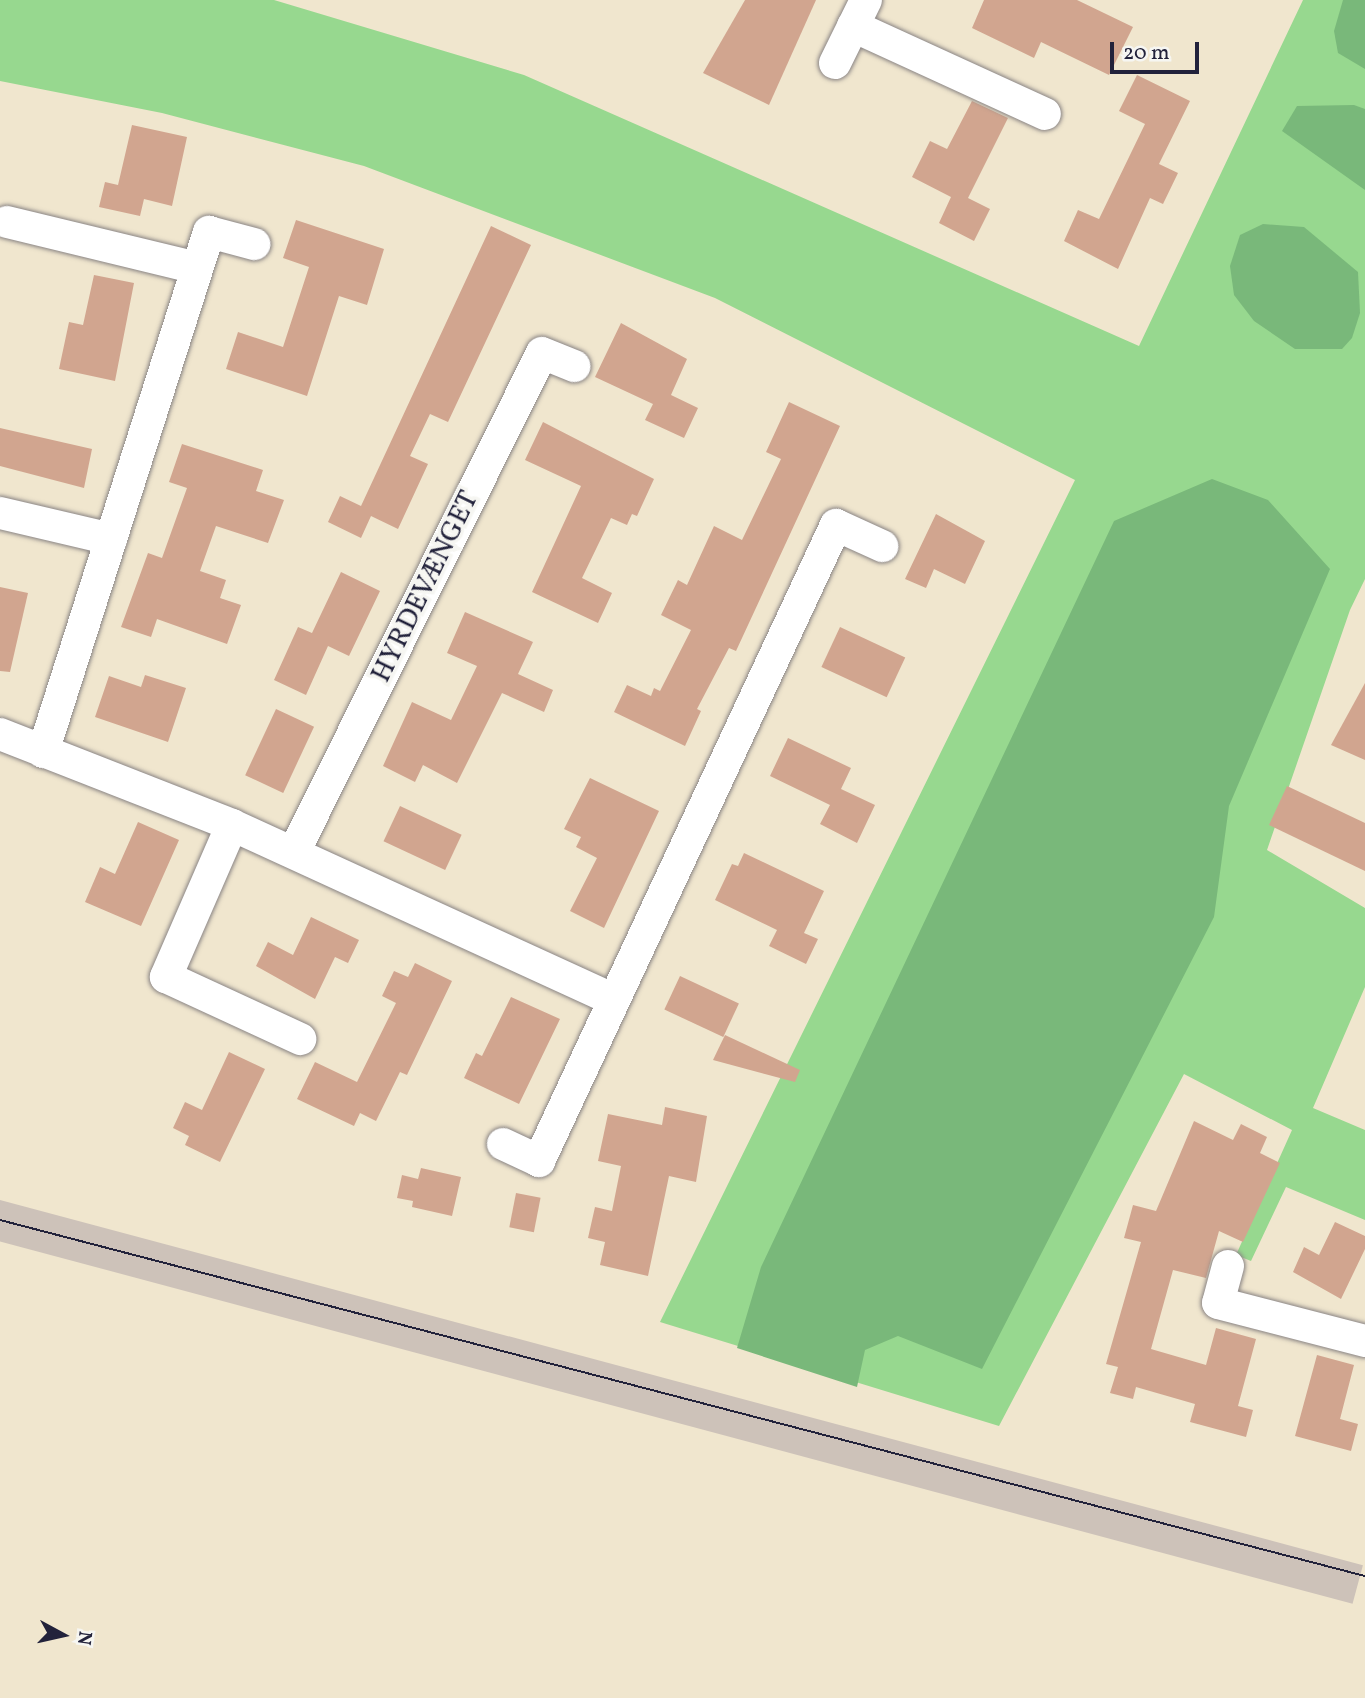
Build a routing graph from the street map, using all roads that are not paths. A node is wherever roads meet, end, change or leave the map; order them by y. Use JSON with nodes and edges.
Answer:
{"nodes":[{"id":1,"x":860,"y":13,"type":"edge"},
{"id":2,"x":835,"y":63,"type":"dead end"},
{"id":3,"x":1045,"y":114,"type":"dead end"},
{"id":4,"x":7,"y":222,"type":"dead end"},
{"id":5,"x":254,"y":244,"type":"dead end"},
{"id":6,"x":197,"y":268,"type":"junction"},
{"id":7,"x":575,"y":366,"type":"dead end"},
{"id":8,"x":0,"y":513,"type":"edge"},
{"id":9,"x":111,"y":539,"type":"junction"},
{"id":10,"x":883,"y":546,"type":"dead end"},
{"id":11,"x":0,"y":734,"type":"edge"},
{"id":12,"x":43,"y":752,"type":"junction"},
{"id":13,"x":232,"y":825,"type":"junction"},
{"id":14,"x":294,"y":852,"type":"junction"},
{"id":15,"x":614,"y":1000,"type":"junction"},
{"id":16,"x":300,"y":1039,"type":"dead end"},
{"id":17,"x":503,"y":1144,"type":"dead end"},
{"id":18,"x":1228,"y":1266,"type":"dead end"},
{"id":19,"x":1365,"y":1341,"type":"edge"}],
"edges":[{"from":1,"to":2,"type":"street"},
{"from":1,"to":3,"type":"street"},
{"from":4,"to":6,"type":"street"},
{"from":5,"to":6,"type":"street"},
{"from":6,"to":9,"type":"street"},
{"from":7,"to":14,"type":"street","name":"HYRDEVÆNGET"},
{"from":8,"to":9,"type":"street"},
{"from":9,"to":12,"type":"street"},
{"from":10,"to":15,"type":"street"},
{"from":11,"to":12,"type":"street"},
{"from":12,"to":13,"type":"street"},
{"from":13,"to":14,"type":"street"},
{"from":13,"to":16,"type":"street"},
{"from":14,"to":15,"type":"street"},
{"from":15,"to":17,"type":"street"},
{"from":18,"to":19,"type":"street"}]}
